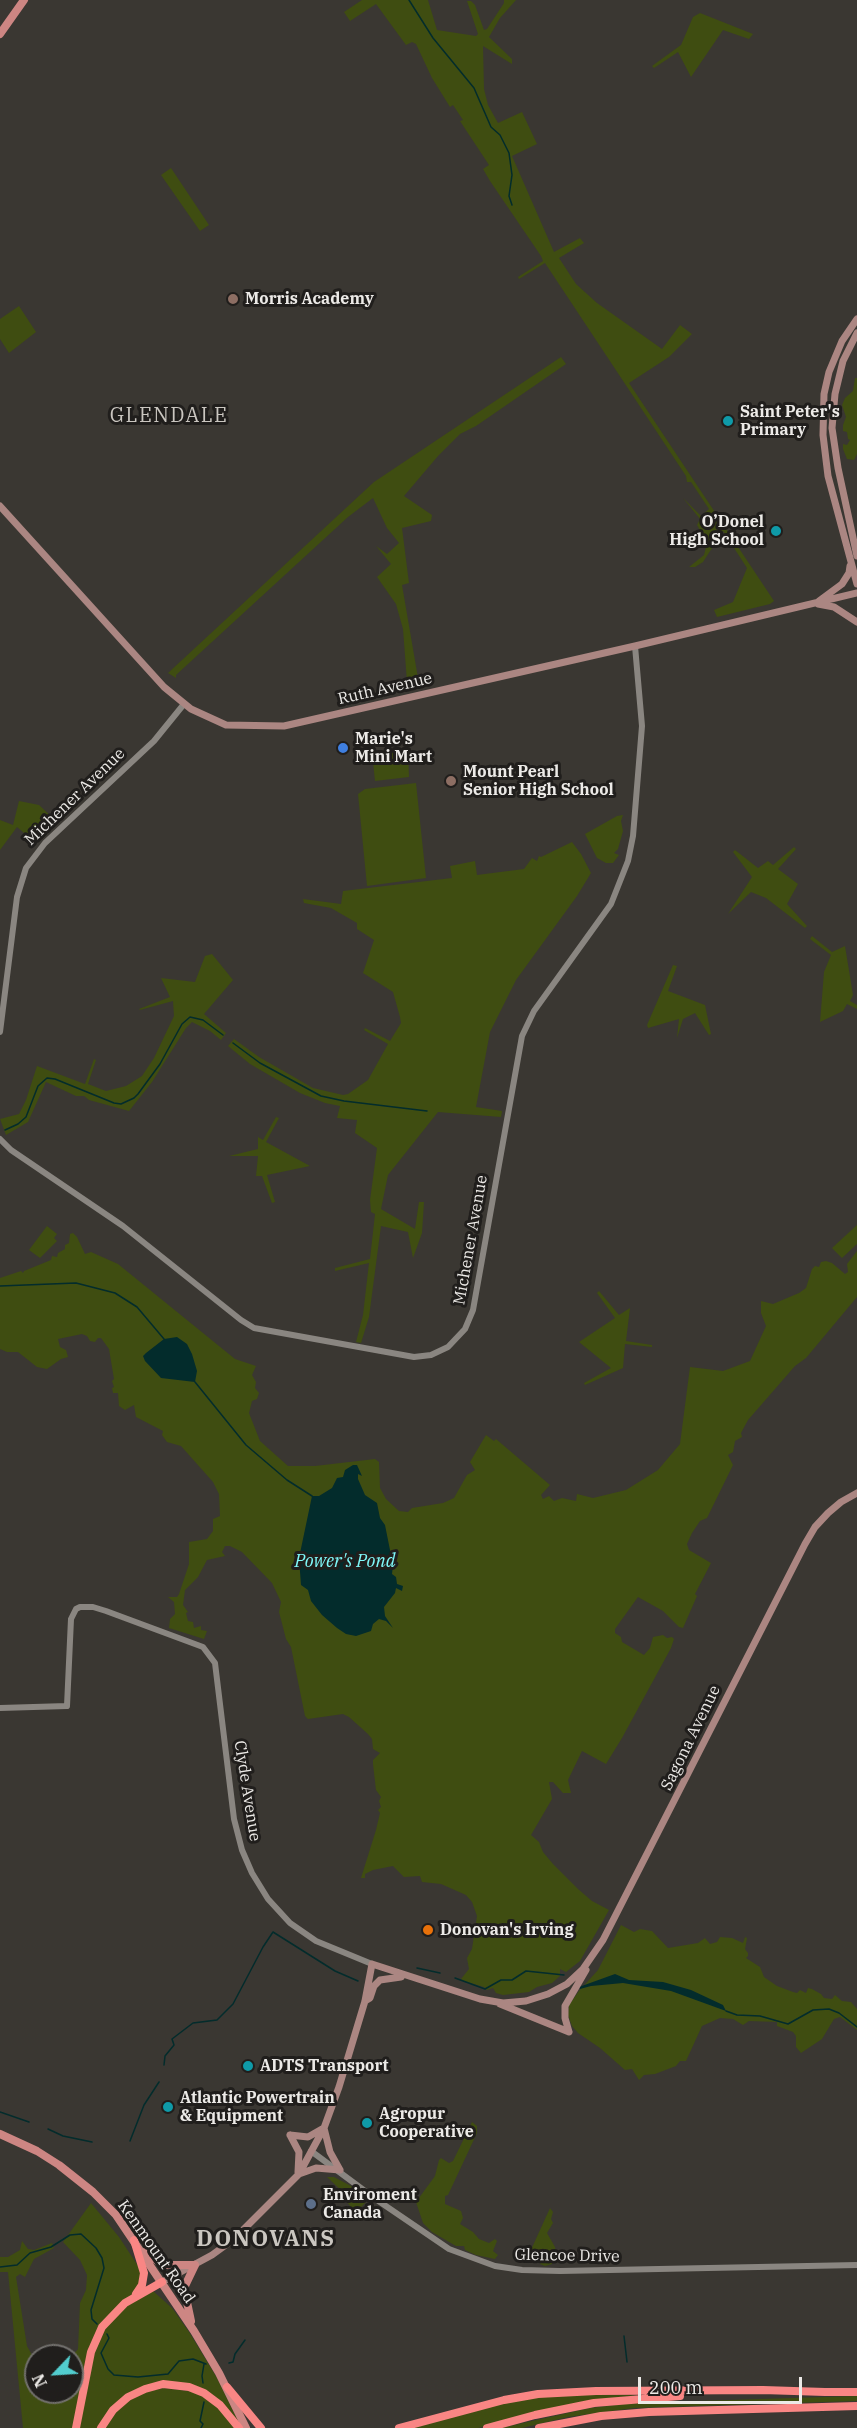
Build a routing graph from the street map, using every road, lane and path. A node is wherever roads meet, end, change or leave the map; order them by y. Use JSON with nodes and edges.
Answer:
{"nodes":[{"id":1,"x":24,"y":0,"type":"edge"},
{"id":2,"x":0,"y":34,"type":"edge"},
{"id":3,"x":857,"y":319,"type":"edge"},
{"id":4,"x":857,"y":333,"type":"edge"},
{"id":5,"x":0,"y":506,"type":"edge"},
{"id":6,"x":855,"y":553,"type":"edge"},
{"id":7,"x":857,"y":585,"type":"edge"},
{"id":8,"x":857,"y":593,"type":"edge"},
{"id":9,"x":816,"y":603,"type":"junction"},
{"id":10,"x":857,"y":622,"type":"edge"},
{"id":11,"x":635,"y":646,"type":"junction"},
{"id":12,"x":184,"y":704,"type":"junction"},
{"id":13,"x":0,"y":1032,"type":"edge"},
{"id":14,"x":0,"y":1138,"type":"edge"},
{"id":15,"x":857,"y":1493,"type":"edge"},
{"id":16,"x":0,"y":1708,"type":"edge"},
{"id":17,"x":372,"y":1964,"type":"junction"},
{"id":18,"x":588,"y":1964,"type":"junction"},
{"id":19,"x":410,"y":1978,"type":"junction"},
{"id":20,"x":548,"y":1994,"type":"joint"},
{"id":21,"x":365,"y":2001,"type":"junction"},
{"id":22,"x":495,"y":2002,"type":"junction"},
{"id":23,"x":324,"y":2128,"type":"junction"},
{"id":24,"x":0,"y":2134,"type":"edge"},
{"id":25,"x":311,"y":2151,"type":"junction"},
{"id":26,"x":340,"y":2170,"type":"junction"},
{"id":27,"x":298,"y":2174,"type":"junction"},
{"id":28,"x":134,"y":2240,"type":"junction"},
{"id":29,"x":195,"y":2265,"type":"junction"},
{"id":30,"x":857,"y":2265,"type":"edge"},
{"id":31,"x":162,"y":2282,"type":"junction"},
{"id":32,"x":132,"y":2299,"type":"junction"},
{"id":33,"x":194,"y":2331,"type":"junction"},
{"id":34,"x":227,"y":2387,"type":"junction"},
{"id":35,"x":825,"y":2392,"type":"junction"},
{"id":36,"x":857,"y":2392,"type":"edge"},
{"id":37,"x":857,"y":2406,"type":"edge"},
{"id":38,"x":76,"y":2428,"type":"edge"},
{"id":39,"x":101,"y":2428,"type":"edge"},
{"id":40,"x":239,"y":2428,"type":"edge"},
{"id":41,"x":246,"y":2428,"type":"edge"},
{"id":42,"x":261,"y":2428,"type":"edge"},
{"id":43,"x":399,"y":2428,"type":"edge"},
{"id":44,"x":487,"y":2428,"type":"edge"},
{"id":45,"x":539,"y":2428,"type":"edge"}],
"edges":[{"from":1,"to":2,"type":"main road"},
{"from":3,"to":6,"type":"main road"},
{"from":4,"to":6,"type":"main road"},
{"from":5,"to":12,"type":"main road","name":"Ruth Avenue"},
{"from":6,"to":7,"type":"main road"},
{"from":6,"to":9,"type":"main road"},
{"from":8,"to":9,"type":"main road","name":"Ruth Avenue"},
{"from":9,"to":10,"type":"main road"},
{"from":9,"to":11,"type":"main road","name":"Ruth Avenue"},
{"from":11,"to":12,"type":"main road","name":"Ruth Avenue"},
{"from":11,"to":14,"type":"street","name":"Michener Avenue"},
{"from":12,"to":13,"type":"street","name":"Michener Avenue"},
{"from":15,"to":18,"type":"main road","name":"Sagona Avenue"},
{"from":16,"to":17,"type":"street","name":"Clyde Avenue"},
{"from":17,"to":19,"type":"main road","name":"Clyde Avenue"},
{"from":17,"to":21,"type":"main road"},
{"from":18,"to":20,"type":"main road","name":"Sagona Avenue"},
{"from":18,"to":22,"type":"main road"},
{"from":19,"to":21,"type":"main road"},
{"from":19,"to":22,"type":"main road","name":"Clyde Avenue"},
{"from":20,"to":22,"type":"main road","name":"Clyde Avenue"},
{"from":21,"to":23,"type":"main road"},
{"from":23,"to":25,"type":"main road"},
{"from":23,"to":26,"type":"main road"},
{"from":23,"to":27,"type":"main road"},
{"from":24,"to":28,"type":"main road","name":"Kenmount Road"},
{"from":25,"to":26,"type":"street","name":"Glencoe Drive"},
{"from":25,"to":27,"type":"main road"},
{"from":26,"to":27,"type":"main road"},
{"from":26,"to":30,"type":"street","name":"Glencoe Drive"},
{"from":27,"to":29,"type":"main road"},
{"from":28,"to":29,"type":"main road"},
{"from":28,"to":31,"type":"main road","name":"Kenmount Road"},
{"from":28,"to":32,"type":"highway"},
{"from":29,"to":31,"type":"main road"},
{"from":29,"to":33,"type":"main road"},
{"from":31,"to":32,"type":"highway"},
{"from":31,"to":33,"type":"main road","name":"Kenmount Road"},
{"from":32,"to":38,"type":"highway"},
{"from":33,"to":34,"type":"main road","name":"Kenmount Road"},
{"from":34,"to":41,"type":"main road","name":"Kenmount Road"},
{"from":34,"to":42,"type":"highway"},
{"from":35,"to":36,"type":"highway"},
{"from":35,"to":43,"type":"highway"},
{"from":35,"to":44,"type":"highway"},
{"from":37,"to":45,"type":"highway"},
{"from":39,"to":40,"type":"highway"}]}
